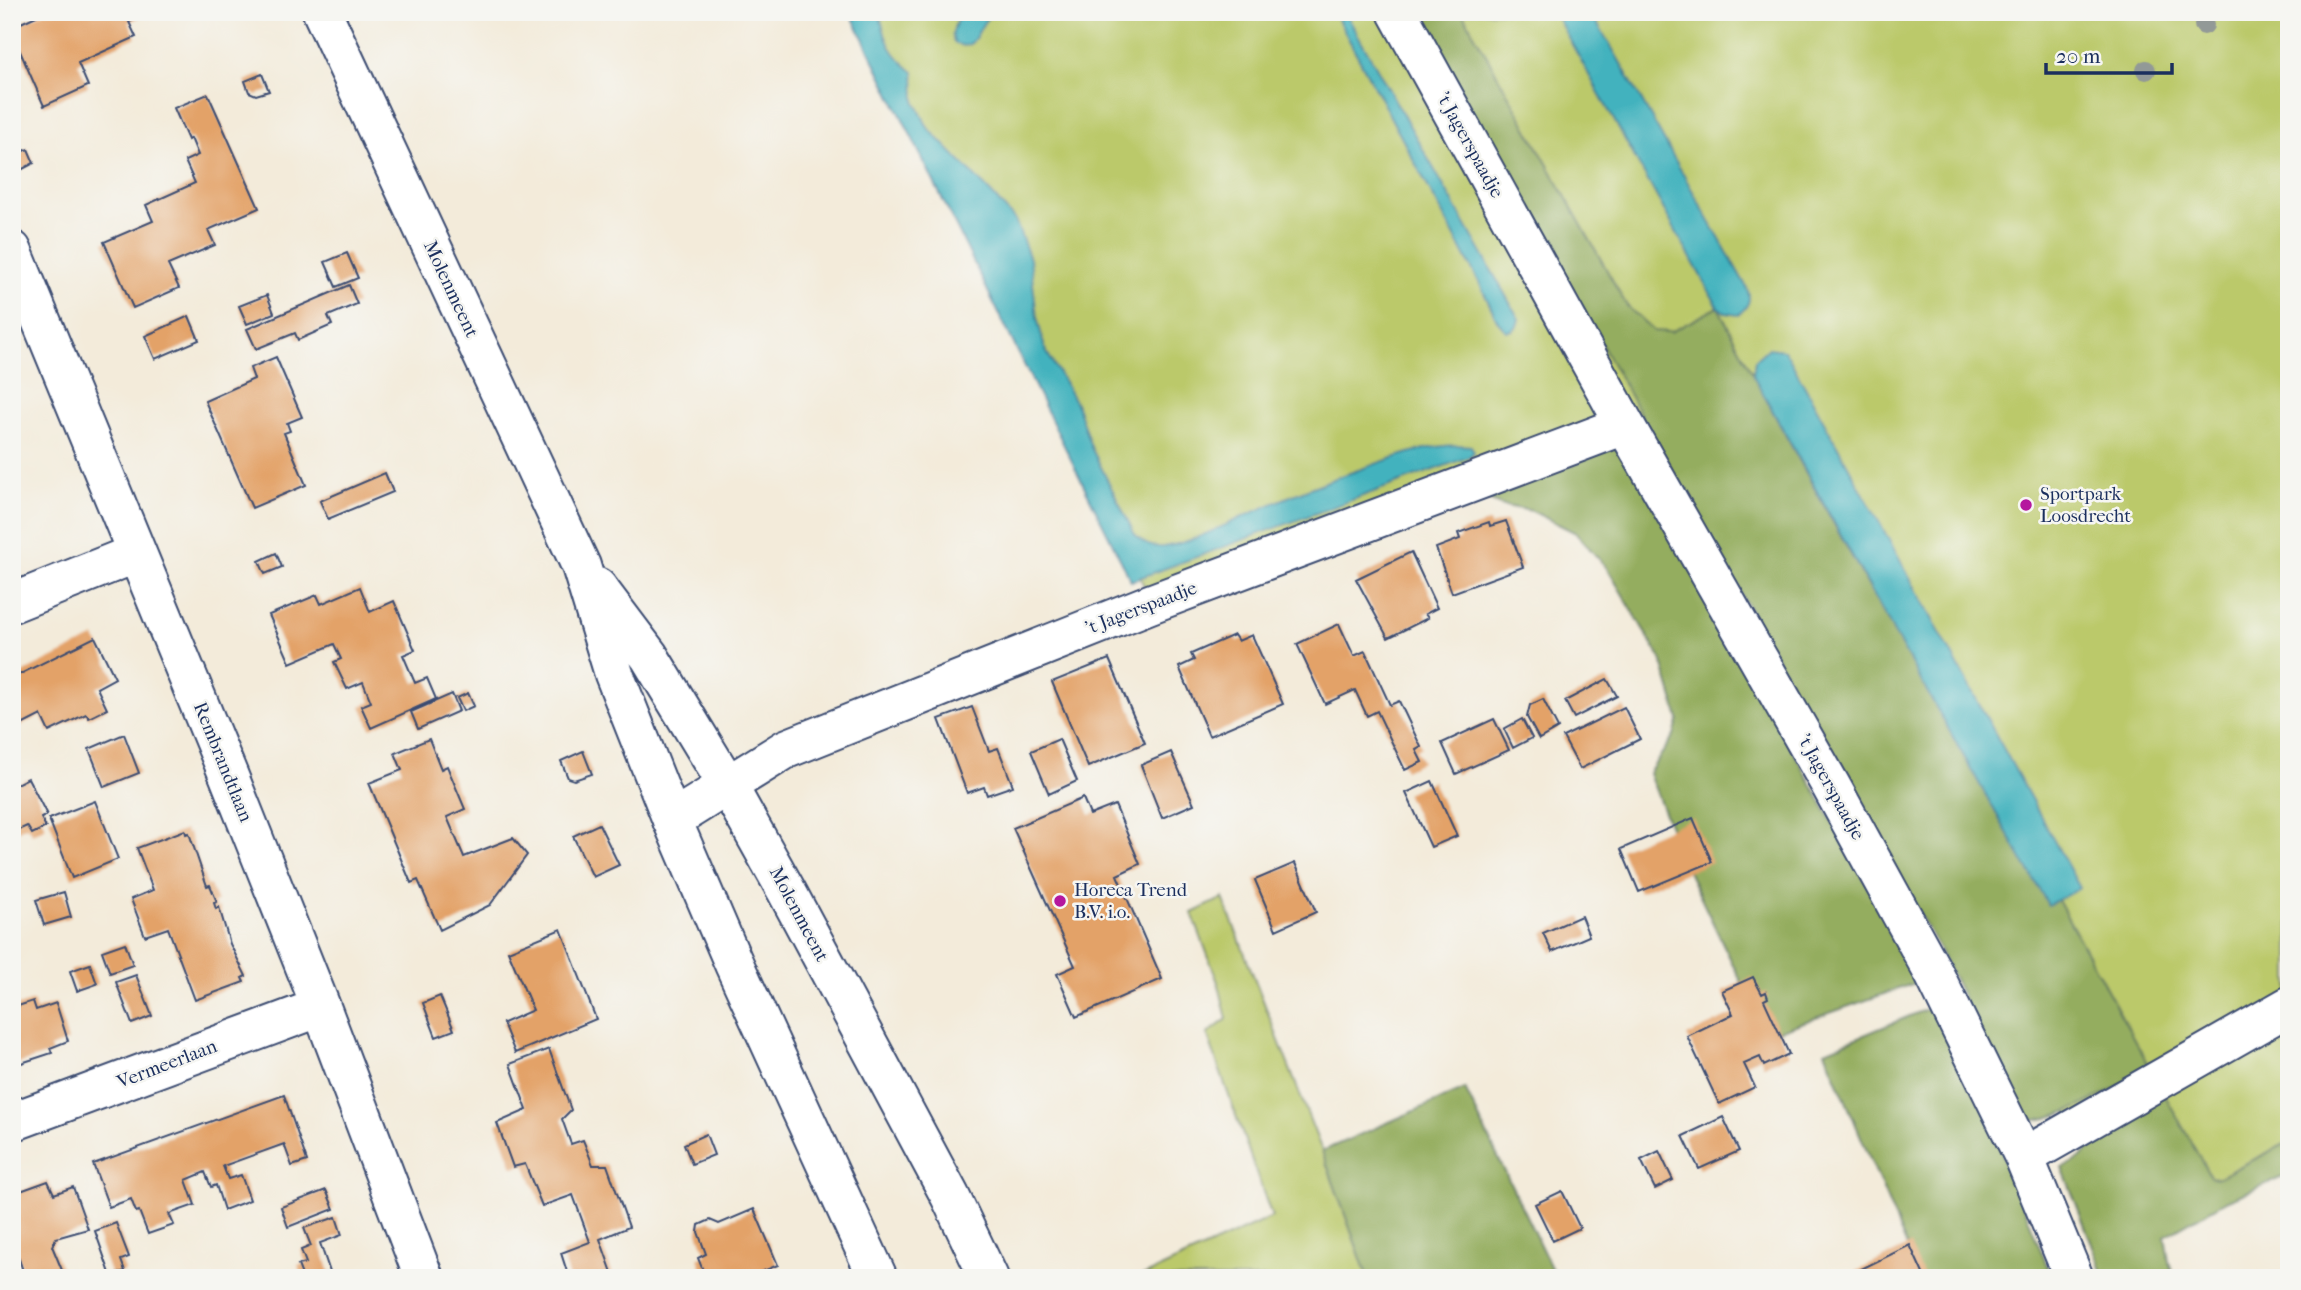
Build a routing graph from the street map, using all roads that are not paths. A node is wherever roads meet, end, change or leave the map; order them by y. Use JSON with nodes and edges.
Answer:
{"nodes":[{"id":1,"x":321,"y":12,"type":"edge"},
{"id":2,"x":1397,"y":12,"type":"edge"},
{"id":3,"x":12,"y":250,"type":"edge"},
{"id":4,"x":1625,"y":425,"type":"junction"},
{"id":5,"x":137,"y":553,"type":"junction"},
{"id":6,"x":581,"y":566,"type":"junction"},
{"id":7,"x":12,"y":603,"type":"edge"},
{"id":8,"x":728,"y":786,"type":"junction"},
{"id":9,"x":672,"y":820,"type":"junction"},
{"id":10,"x":2289,"y":1006,"type":"edge"},
{"id":11,"x":321,"y":1007,"type":"junction"},
{"id":12,"x":12,"y":1122,"type":"edge"},
{"id":13,"x":2024,"y":1157,"type":"junction"},
{"id":14,"x":424,"y":1278,"type":"edge"},
{"id":15,"x":878,"y":1278,"type":"edge"},
{"id":16,"x":989,"y":1278,"type":"edge"},
{"id":17,"x":2074,"y":1278,"type":"edge"}],
"edges":[{"from":1,"to":6,"type":"street","name":"Molenmeent"},
{"from":2,"to":4,"type":"street","name":"'t Jagerspaadje"},
{"from":3,"to":5,"type":"street","name":"Rembrandtlaan"},
{"from":4,"to":8,"type":"street","name":"'t Jagerspaadje"},
{"from":4,"to":13,"type":"street","name":"'t Jagerspaadje"},
{"from":5,"to":7,"type":"street"},
{"from":5,"to":11,"type":"street","name":"Rembrandtlaan"},
{"from":6,"to":8,"type":"street","name":"Molenmeent"},
{"from":6,"to":9,"type":"street","name":"Molenmeent"},
{"from":8,"to":9,"type":"street","name":"'t Jagerspaadje"},
{"from":8,"to":16,"type":"street","name":"Molenmeent"},
{"from":9,"to":15,"type":"street","name":"Molenmeent"},
{"from":10,"to":13,"type":"street"},
{"from":11,"to":12,"type":"street","name":"Vermeerlaan"},
{"from":11,"to":14,"type":"street","name":"Rembrandtlaan"},
{"from":13,"to":17,"type":"street","name":"'t Jagerspaadje"}]}
